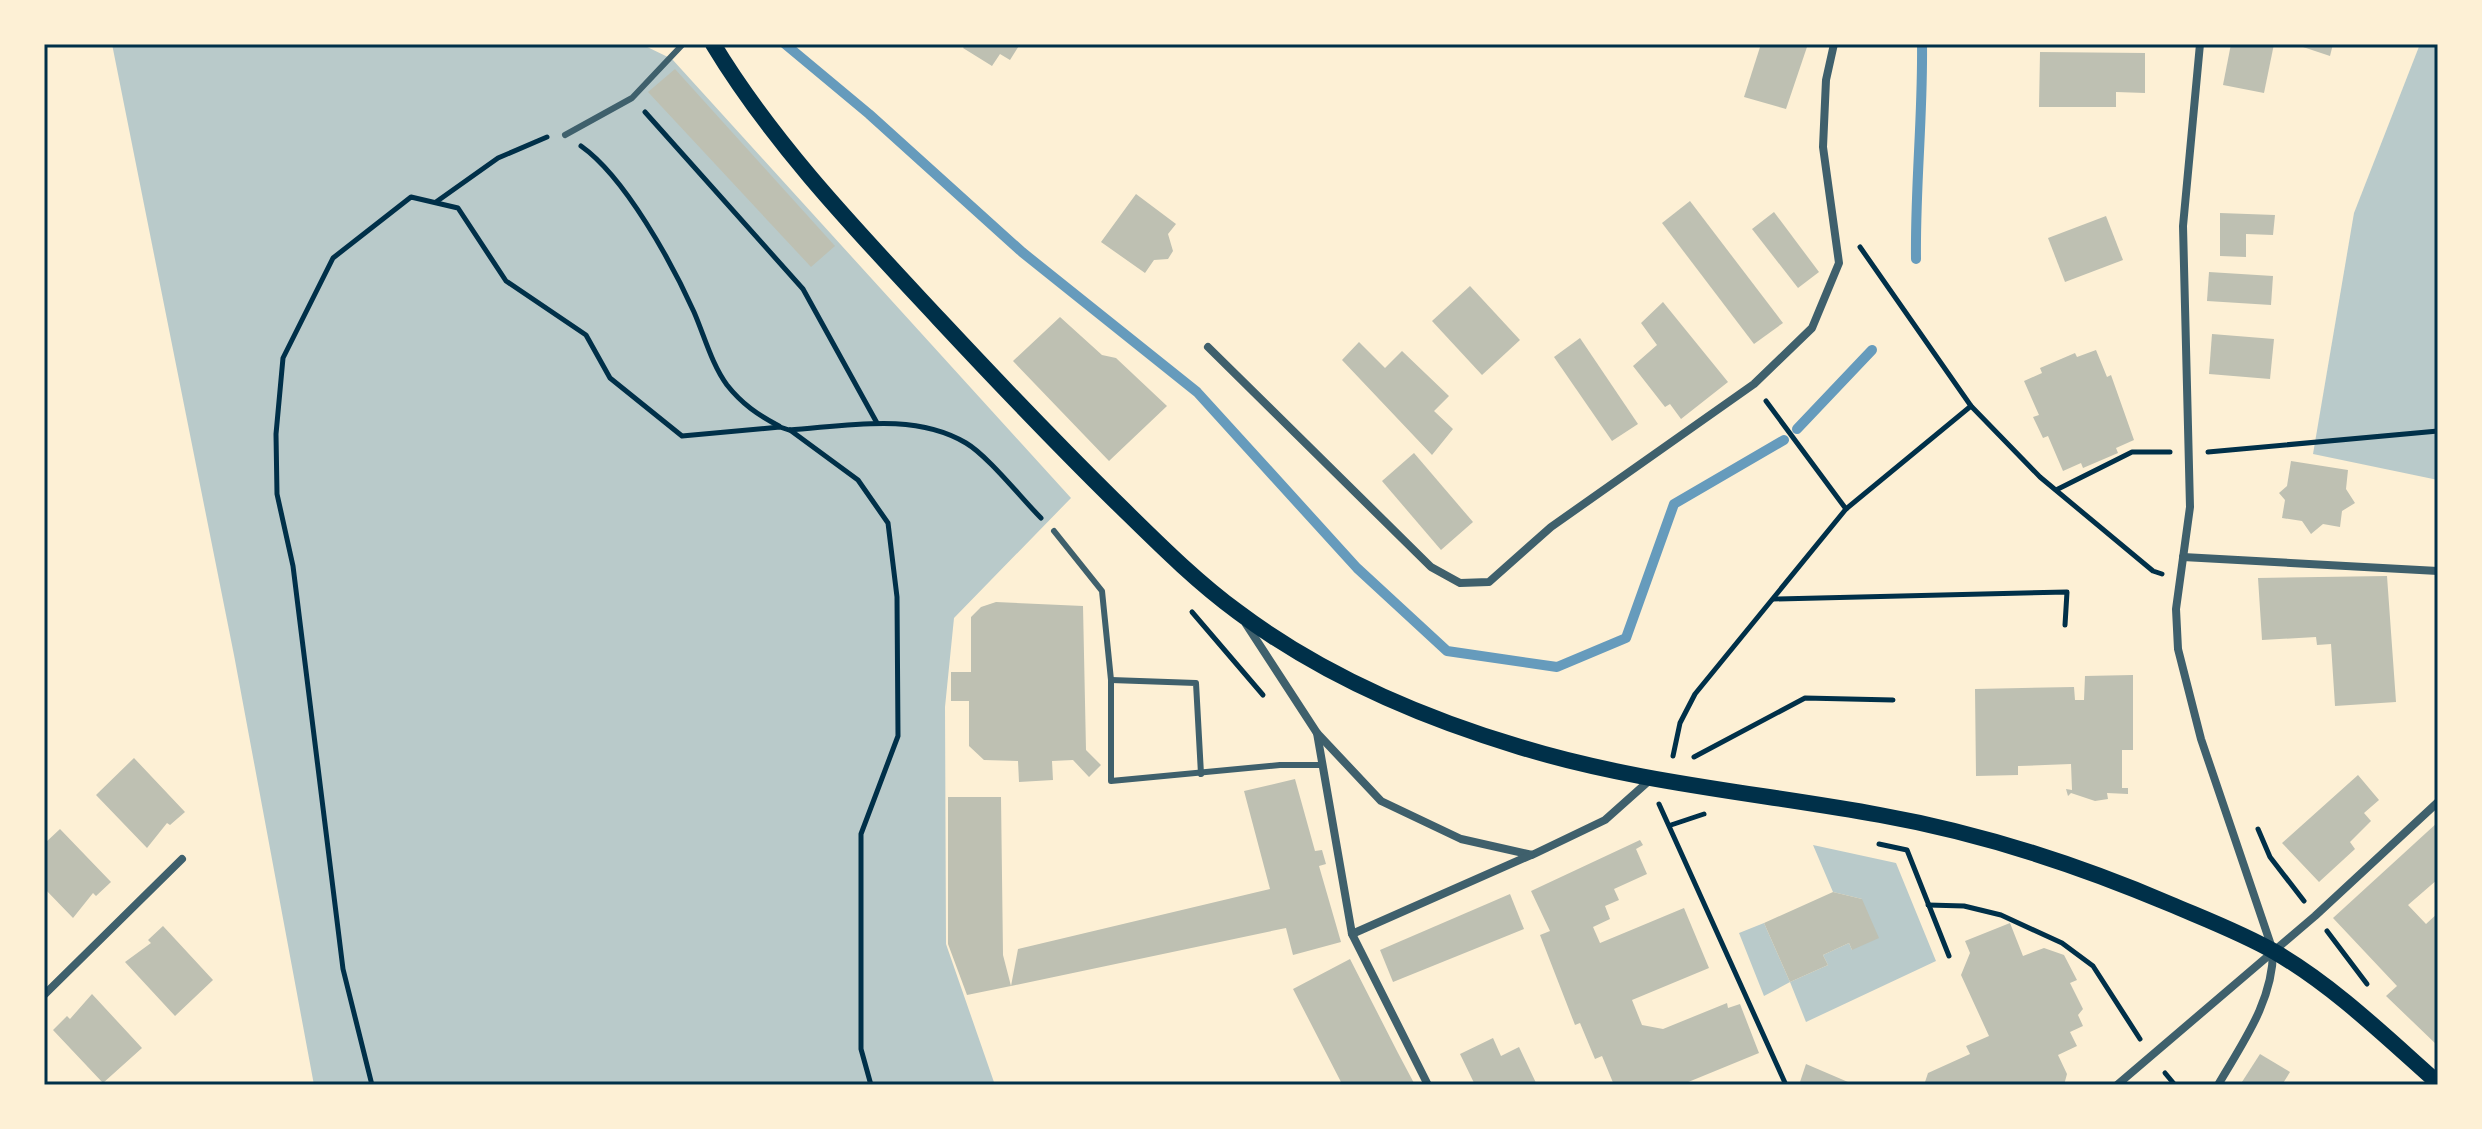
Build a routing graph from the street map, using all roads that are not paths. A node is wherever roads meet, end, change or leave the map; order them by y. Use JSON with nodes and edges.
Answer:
{"nodes":[{"id":1,"x":683,"y":44,"type":"edge"},
{"id":2,"x":713,"y":44,"type":"edge"},
{"id":3,"x":1834,"y":44,"type":"edge"},
{"id":4,"x":2200,"y":44,"type":"edge"},
{"id":5,"x":565,"y":135,"type":"road end"},
{"id":6,"x":1208,"y":347,"type":"dead end"},
{"id":7,"x":1054,"y":531,"type":"road end"},
{"id":8,"x":2183,"y":557,"type":"junction"},
{"id":9,"x":2438,"y":571,"type":"edge"},
{"id":10,"x":1238,"y":613,"type":"junction"},
{"id":11,"x":1111,"y":680,"type":"junction"},
{"id":12,"x":1317,"y":733,"type":"junction"},
{"id":13,"x":1321,"y":765,"type":"junction"},
{"id":14,"x":1201,"y":774,"type":"junction"},
{"id":15,"x":1658,"y":779,"type":"junction"},
{"id":16,"x":2438,"y":802,"type":"edge"},
{"id":17,"x":1532,"y":855,"type":"junction"},
{"id":18,"x":182,"y":859,"type":"dead end"},
{"id":19,"x":1352,"y":934,"type":"junction"},
{"id":20,"x":2273,"y":951,"type":"junction"},
{"id":21,"x":44,"y":995,"type":"edge"},
{"id":22,"x":2438,"y":1083,"type":"edge"},
{"id":23,"x":1428,"y":1085,"type":"edge"},
{"id":24,"x":2117,"y":1085,"type":"edge"},
{"id":25,"x":2218,"y":1085,"type":"edge"}],
"edges":[{"from":1,"to":5,"type":"lane"},
{"from":2,"to":10,"type":"main road"},
{"from":3,"to":6,"type":"street"},
{"from":4,"to":8,"type":"street"},
{"from":7,"to":11,"type":"lane"},
{"from":8,"to":9,"type":"street"},
{"from":8,"to":20,"type":"street"},
{"from":10,"to":12,"type":"street"},
{"from":10,"to":15,"type":"main road"},
{"from":11,"to":14,"type":"lane"},
{"from":11,"to":14,"type":"lane"},
{"from":12,"to":13,"type":"street"},
{"from":12,"to":17,"type":"street"},
{"from":13,"to":14,"type":"lane"},
{"from":13,"to":19,"type":"street"},
{"from":15,"to":17,"type":"street"},
{"from":15,"to":20,"type":"main road"},
{"from":16,"to":20,"type":"street"},
{"from":17,"to":19,"type":"street"},
{"from":18,"to":21,"type":"street"},
{"from":19,"to":23,"type":"street"},
{"from":20,"to":22,"type":"main road"},
{"from":20,"to":24,"type":"street"},
{"from":20,"to":25,"type":"street"}]}
